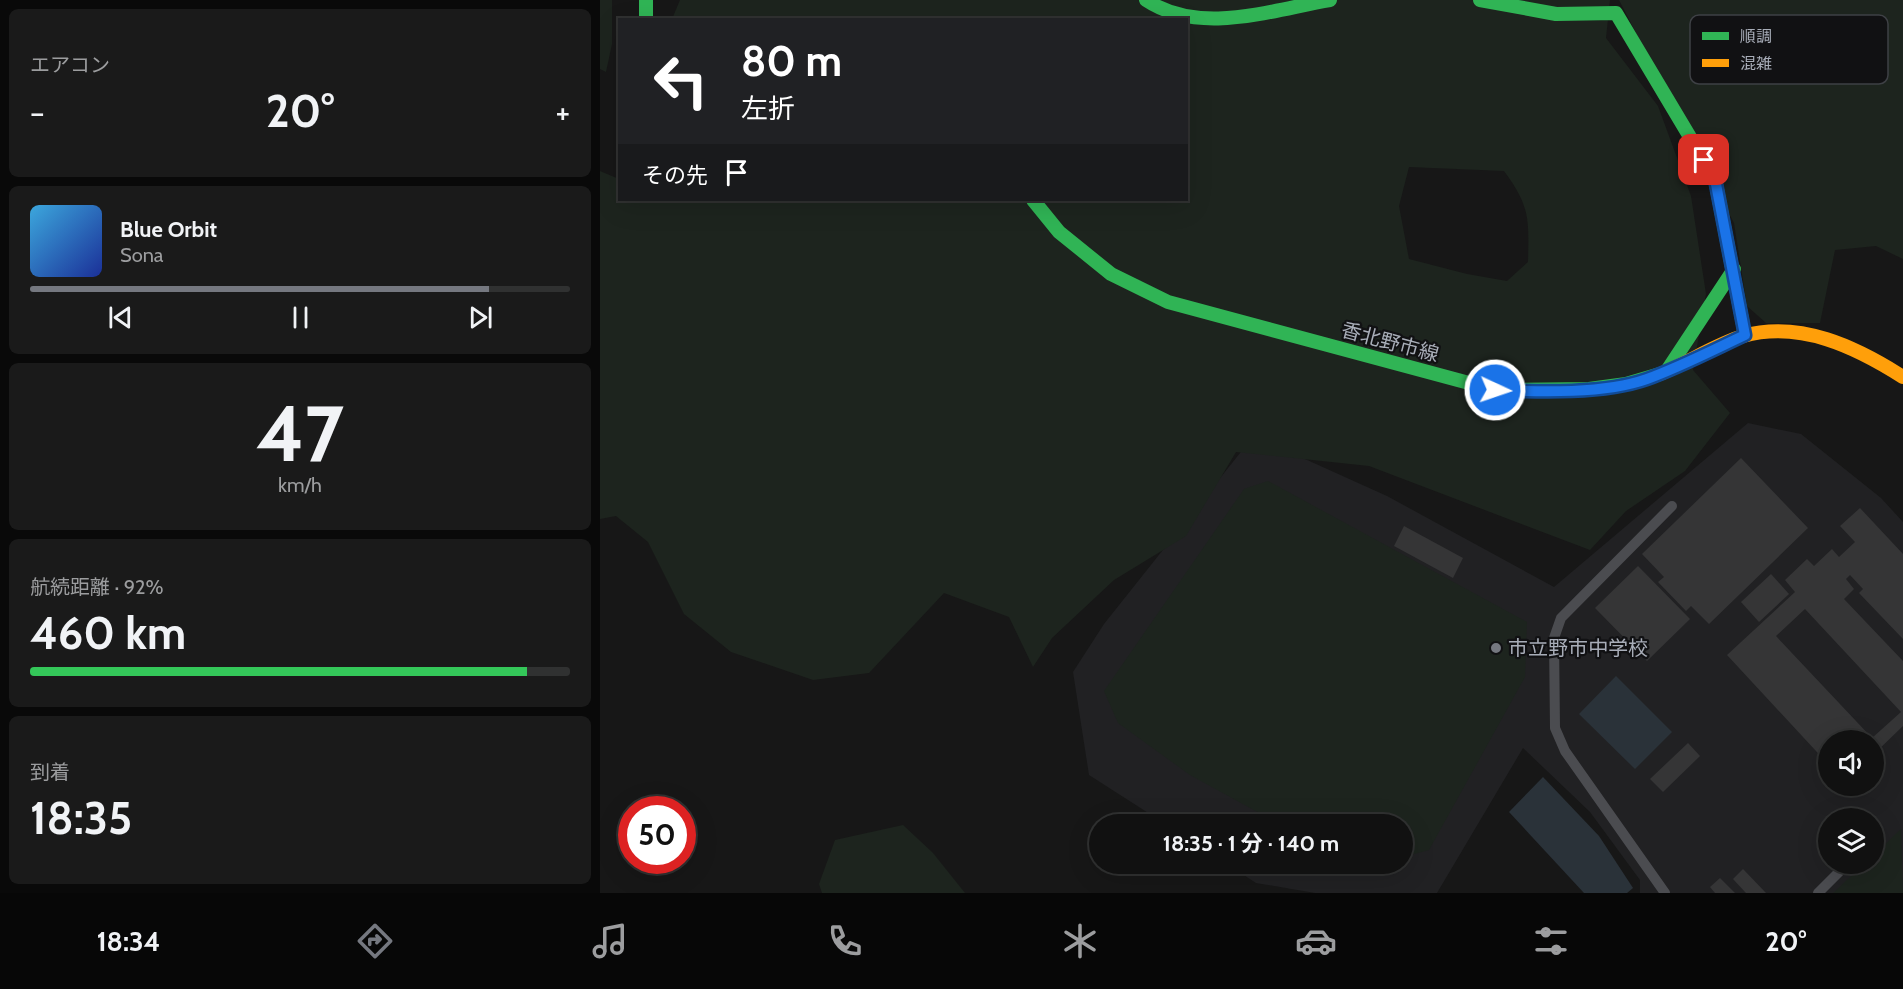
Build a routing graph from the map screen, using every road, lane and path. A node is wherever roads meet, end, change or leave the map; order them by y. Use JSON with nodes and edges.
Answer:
{"nodes":[{"id":1,"x":646,"y":0,"type":"edge"},
{"id":2,"x":1146,"y":0,"type":"edge"},
{"id":3,"x":1330,"y":0,"type":"edge"},
{"id":4,"x":1480,"y":0,"type":"edge"},
{"id":5,"x":646,"y":18,"type":"edge"},
{"id":6,"x":1187,"y":18,"type":"edge"},
{"id":7,"x":1188,"y":18,"type":"edge"},
{"id":8,"x":1034,"y":201,"type":"edge"},
{"id":9,"x":1734,"y":269,"type":"junction"},
{"id":10,"x":1745,"y":335,"type":"junction"},
{"id":11,"x":1668,"y":369,"type":"junction"},
{"id":12,"x":1903,"y":377,"type":"edge"},
{"id":13,"x":1672,"y":506,"type":"dead end"},
{"id":14,"x":1837,"y":874,"type":"edge"},
{"id":15,"x":1665,"y":893,"type":"edge"},
{"id":16,"x":1818,"y":893,"type":"edge"}],
"edges":[{"from":1,"to":5,"type":"main road"},
{"from":2,"to":6,"type":"main road"},
{"from":3,"to":7,"type":"main road"},
{"from":4,"to":9,"type":"main road"},
{"from":8,"to":11,"type":"main road","name":"香北野市線"},
{"from":9,"to":10,"type":"main road"},
{"from":9,"to":11,"type":"main road"},
{"from":10,"to":11,"type":"main road","name":"香北野市線"},
{"from":10,"to":12,"type":"main road","name":"香北野市線"},
{"from":13,"to":15,"type":"lane"},
{"from":14,"to":16,"type":"lane"}]}
